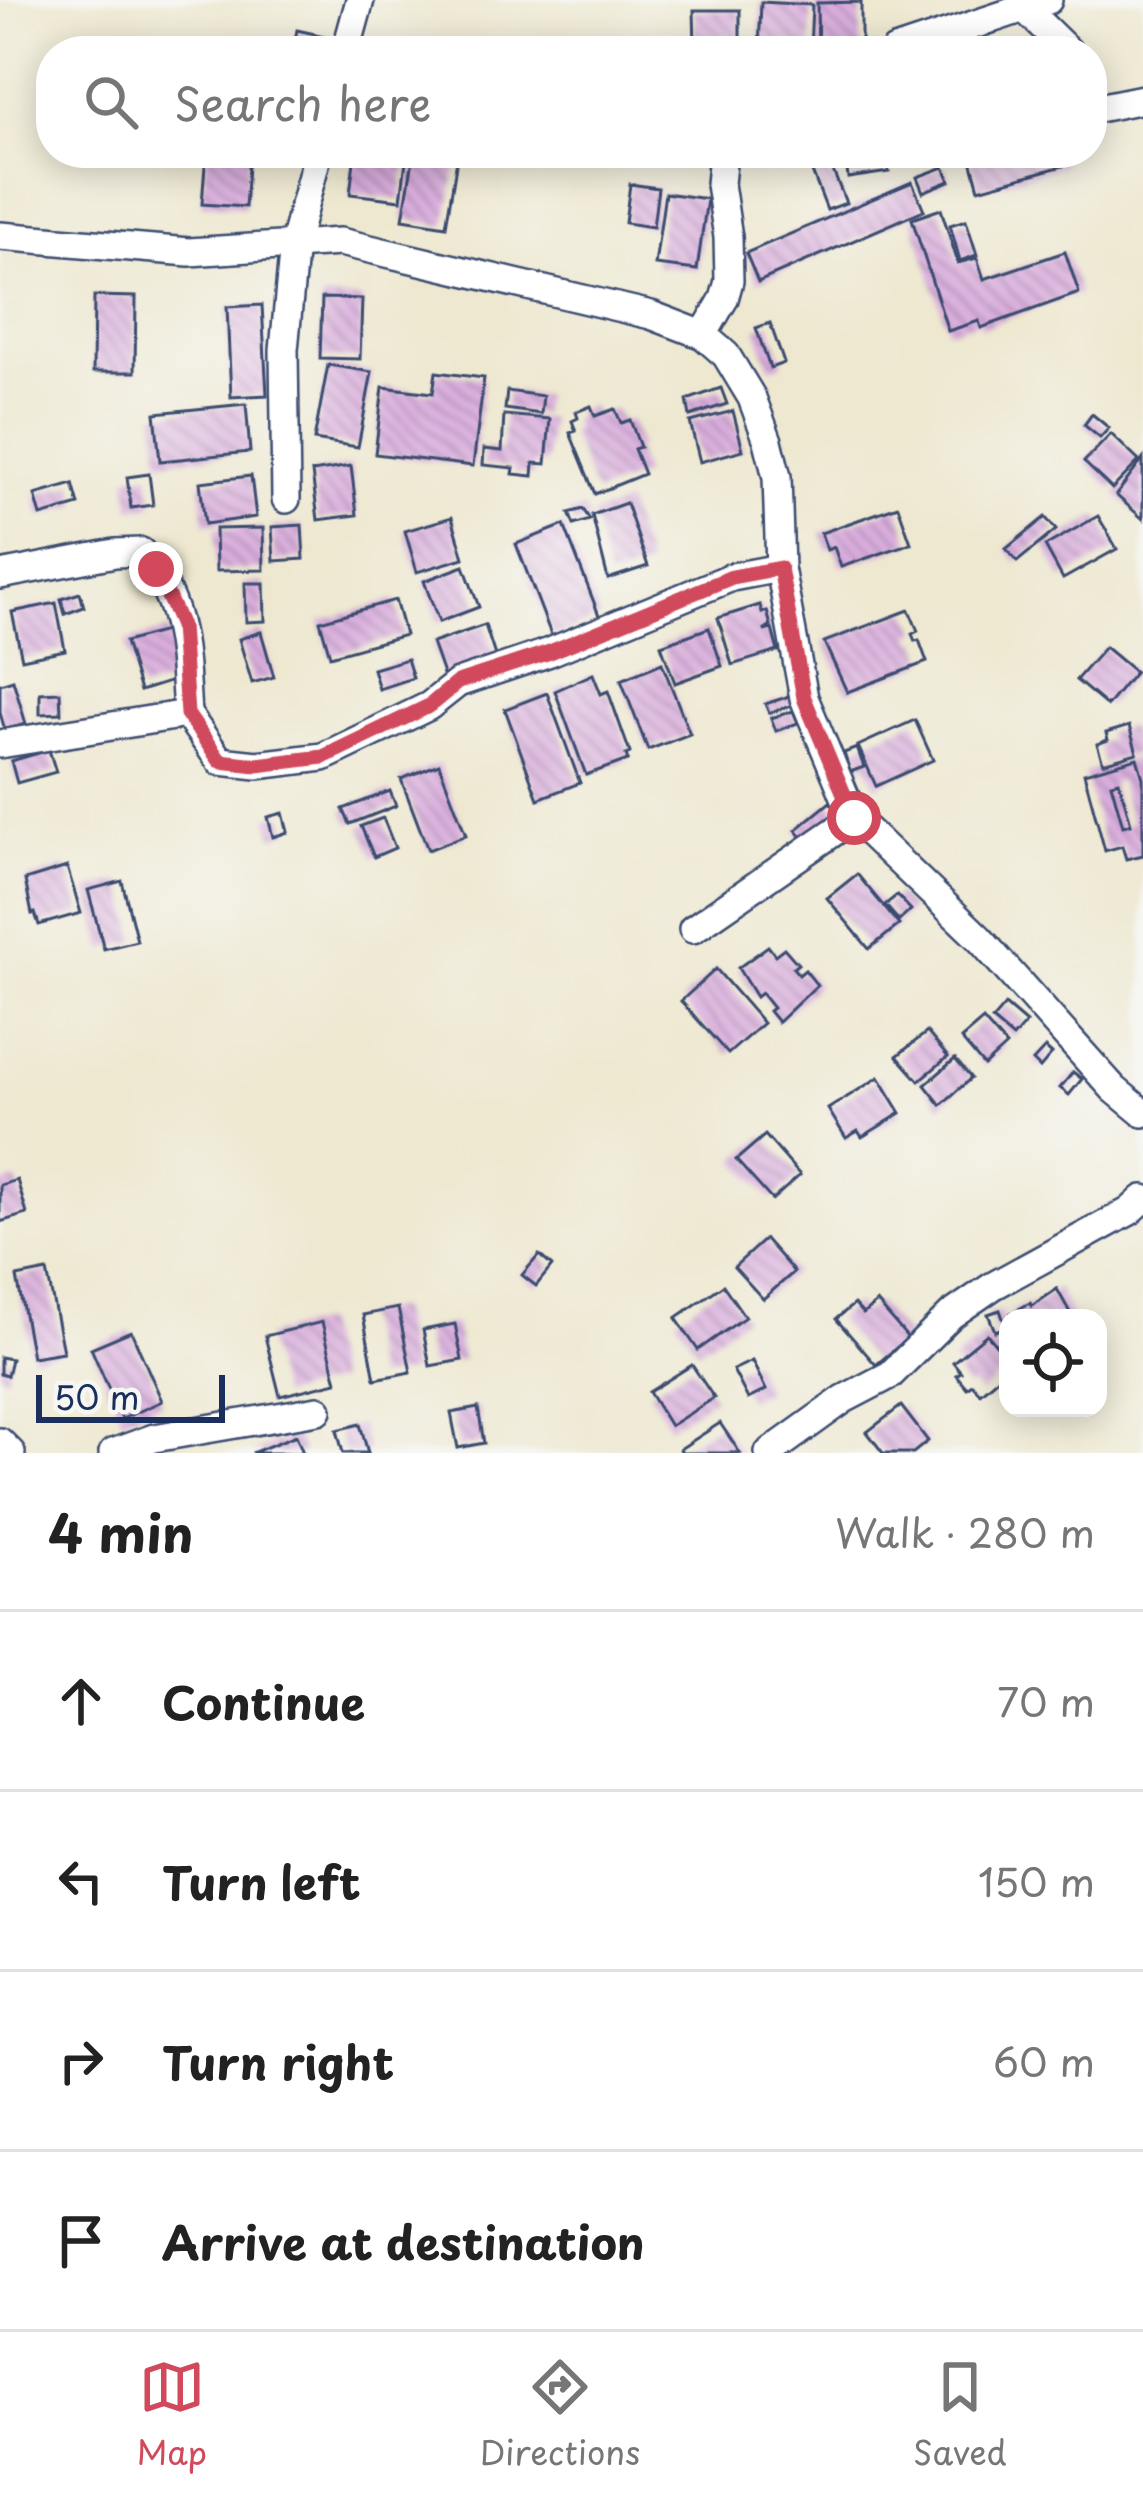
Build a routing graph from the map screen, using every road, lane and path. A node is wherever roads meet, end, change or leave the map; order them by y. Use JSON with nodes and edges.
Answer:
{"nodes":[{"id":1,"x":360,"y":0,"type":"edge"},
{"id":2,"x":1036,"y":4,"type":"edge"},
{"id":3,"x":350,"y":36,"type":"edge"},
{"id":4,"x":940,"y":36,"type":"edge"},
{"id":5,"x":1057,"y":36,"type":"edge"},
{"id":6,"x":1143,"y":98,"type":"edge"},
{"id":7,"x":1107,"y":106,"type":"edge"},
{"id":8,"x":314,"y":168,"type":"edge"},
{"id":9,"x":722,"y":168,"type":"edge"},
{"id":10,"x":0,"y":236,"type":"edge"},
{"id":11,"x":294,"y":243,"type":"junction"},
{"id":12,"x":703,"y":334,"type":"junction"},
{"id":13,"x":286,"y":500,"type":"dead end"},
{"id":14,"x":780,"y":568,"type":"junction"},
{"id":15,"x":0,"y":575,"type":"edge"},
{"id":16,"x":187,"y":714,"type":"junction"},
{"id":17,"x":0,"y":744,"type":"edge"},
{"id":18,"x":854,"y":818,"type":"junction"},
{"id":19,"x":693,"y":929,"type":"dead end"},
{"id":20,"x":1143,"y":1112,"type":"edge"},
{"id":21,"x":1143,"y":1199,"type":"edge"},
{"id":22,"x":318,"y":1410,"type":"dead end"},
{"id":23,"x":0,"y":1442,"type":"edge"},
{"id":24,"x":11,"y":1453,"type":"edge"},
{"id":25,"x":113,"y":1453,"type":"edge"},
{"id":26,"x":770,"y":1453,"type":"edge"}],
"edges":[{"from":1,"to":3,"type":"street"},
{"from":2,"to":4,"type":"street"},
{"from":2,"to":5,"type":"street"},
{"from":6,"to":7,"type":"street"},
{"from":8,"to":11,"type":"street"},
{"from":9,"to":12,"type":"street"},
{"from":10,"to":11,"type":"street"},
{"from":11,"to":12,"type":"street"},
{"from":11,"to":13,"type":"street"},
{"from":12,"to":14,"type":"street"},
{"from":14,"to":16,"type":"street"},
{"from":14,"to":18,"type":"street"},
{"from":15,"to":16,"type":"street"},
{"from":16,"to":17,"type":"street"},
{"from":18,"to":19,"type":"street"},
{"from":18,"to":20,"type":"street"},
{"from":21,"to":26,"type":"street"},
{"from":22,"to":25,"type":"street"},
{"from":23,"to":24,"type":"street"}]}
